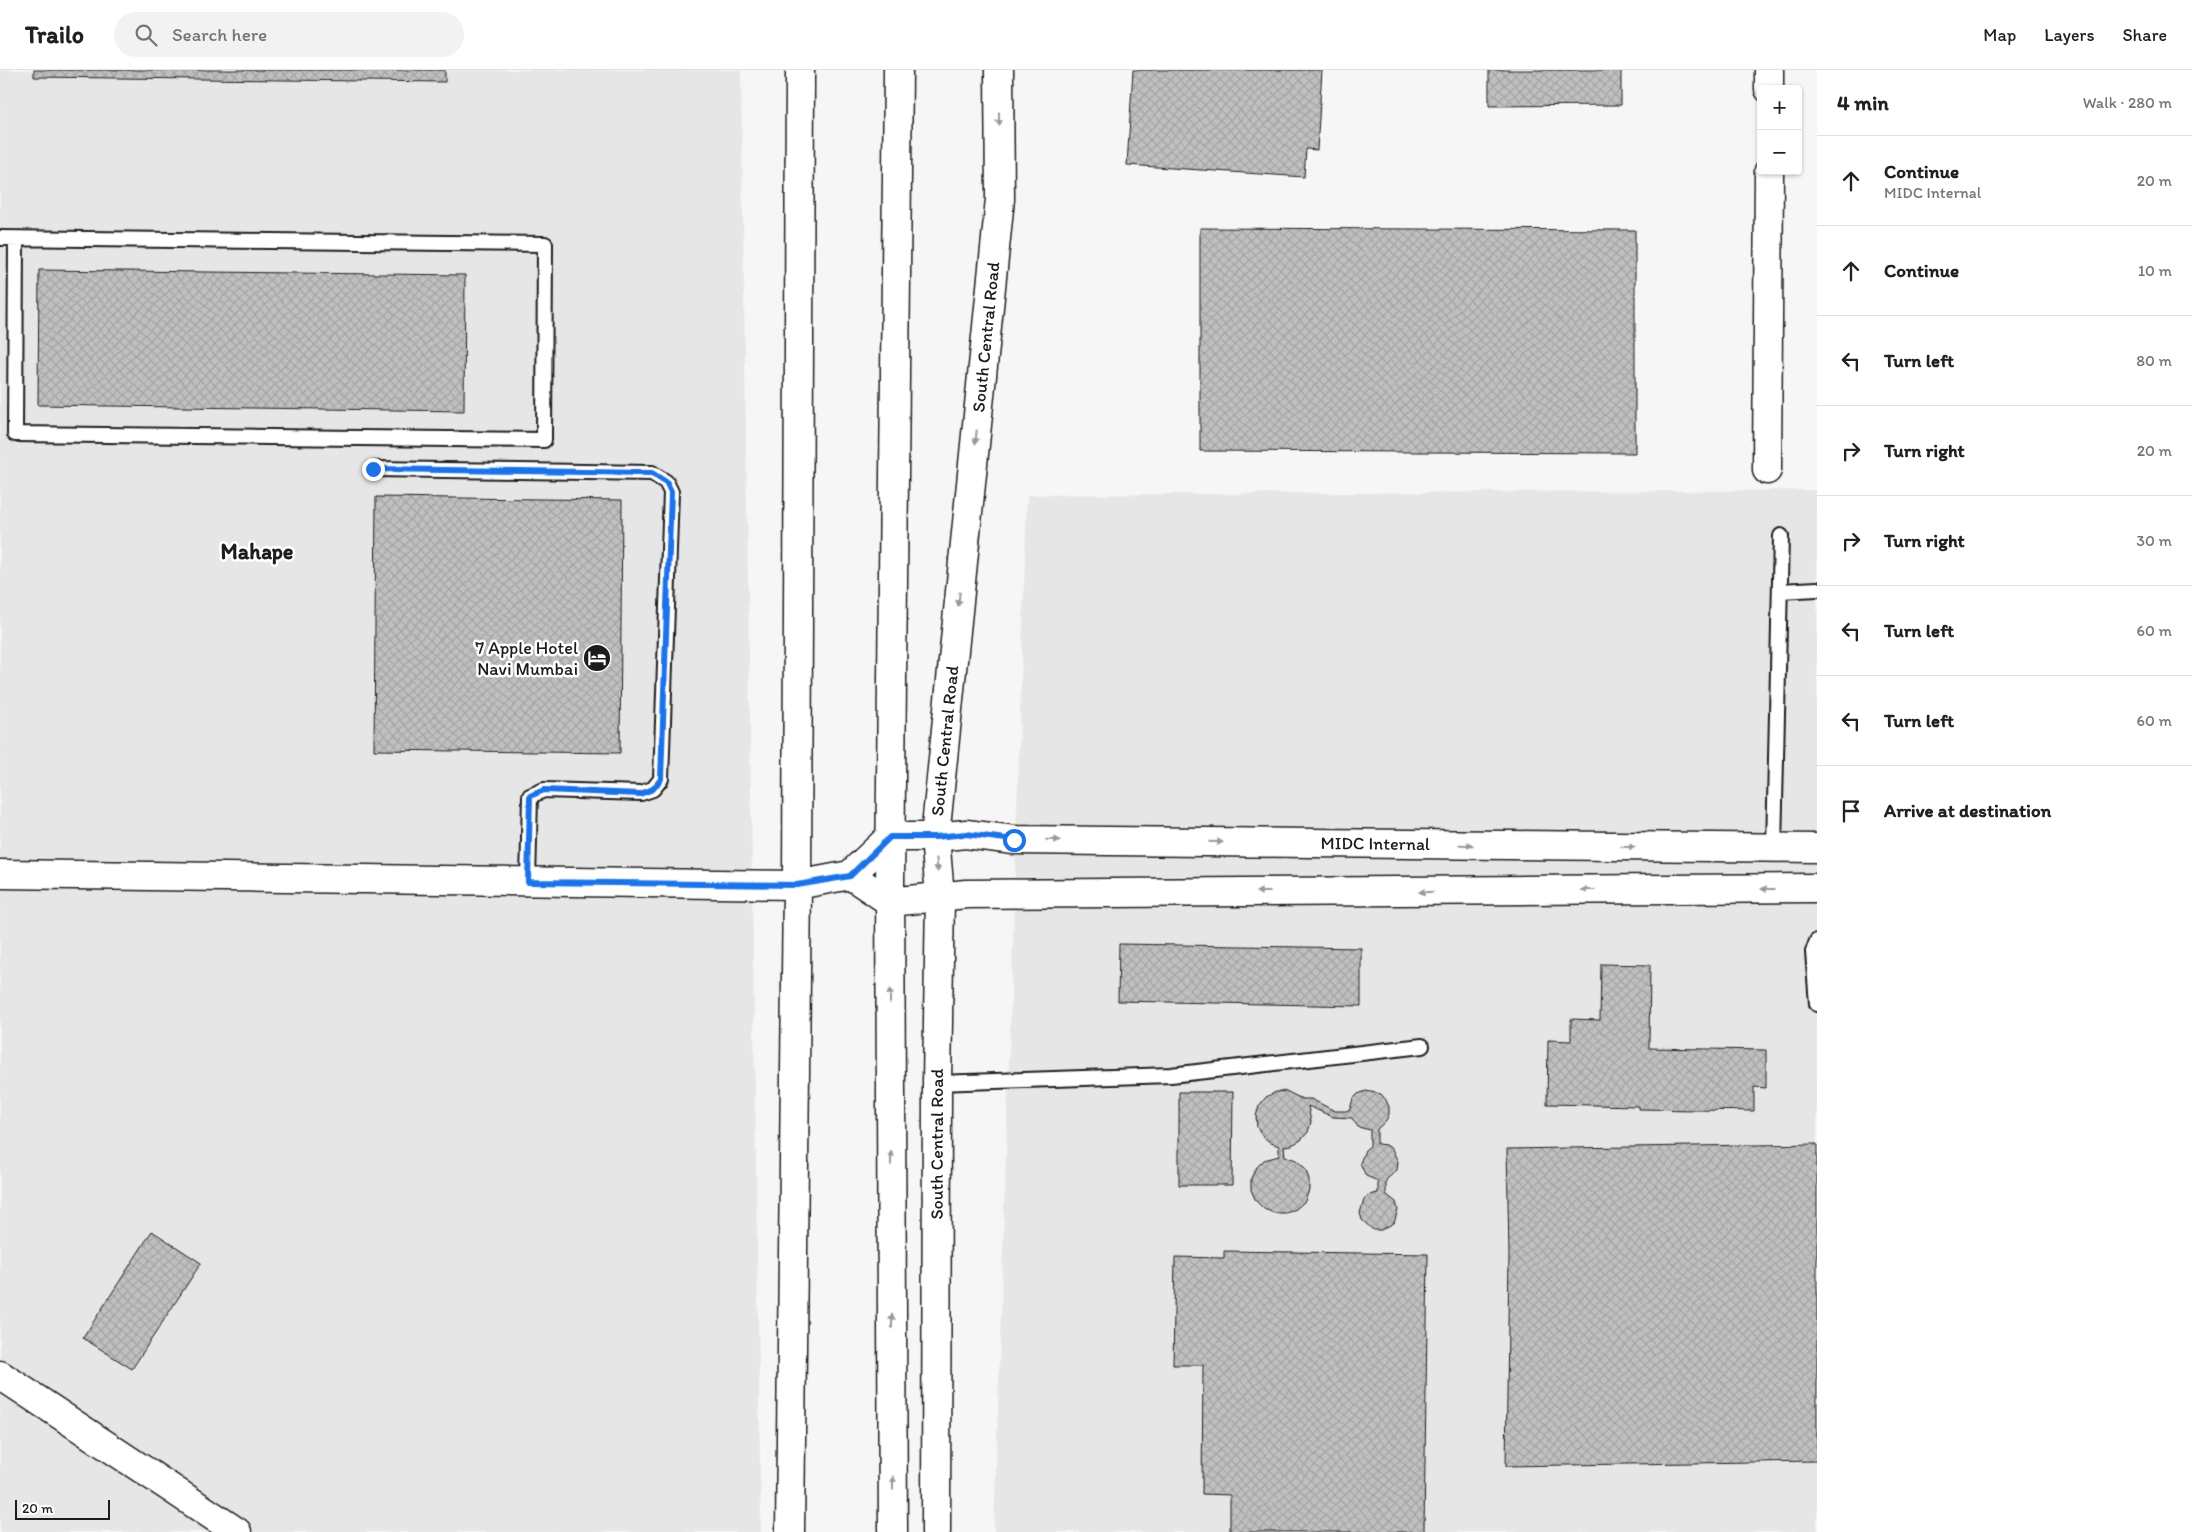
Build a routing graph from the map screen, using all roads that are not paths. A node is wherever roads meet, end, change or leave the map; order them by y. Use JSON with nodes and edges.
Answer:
{"nodes":[{"id":1,"x":800,"y":70,"type":"edge"},
{"id":2,"x":898,"y":70,"type":"edge"},
{"id":3,"x":999,"y":70,"type":"edge"},
{"id":4,"x":1769,"y":70,"type":"edge"},
{"id":5,"x":1769,"y":85,"type":"edge"},
{"id":6,"x":1769,"y":175,"type":"edge"},
{"id":7,"x":0,"y":238,"type":"edge"},
{"id":8,"x":16,"y":239,"type":"junction"},
{"id":9,"x":373,"y":469,"type":"dead end"},
{"id":10,"x":1767,"y":470,"type":"dead end"},
{"id":11,"x":1781,"y":536,"type":"dead end"},
{"id":12,"x":1817,"y":589,"type":"edge"},
{"id":13,"x":1780,"y":592,"type":"junction"},
{"id":14,"x":890,"y":837,"type":"junction"},
{"id":15,"x":935,"y":837,"type":"junction"},
{"id":16,"x":1774,"y":848,"type":"junction"},
{"id":17,"x":1817,"y":848,"type":"edge"},
{"id":18,"x":0,"y":874,"type":"edge"},
{"id":19,"x":850,"y":876,"type":"junction"},
{"id":20,"x":528,"y":882,"type":"junction"},
{"id":21,"x":797,"y":885,"type":"junction"},
{"id":22,"x":1817,"y":888,"type":"edge"},
{"id":23,"x":940,"y":896,"type":"junction"},
{"id":24,"x":890,"y":902,"type":"junction"},
{"id":25,"x":1817,"y":941,"type":"edge"},
{"id":26,"x":1817,"y":1004,"type":"edge"},
{"id":27,"x":1422,"y":1046,"type":"dead end"},
{"id":28,"x":936,"y":1083,"type":"junction"},
{"id":29,"x":0,"y":1375,"type":"edge"},
{"id":30,"x":237,"y":1532,"type":"edge"},
{"id":31,"x":790,"y":1532,"type":"edge"},
{"id":32,"x":893,"y":1532,"type":"edge"},
{"id":33,"x":936,"y":1532,"type":"edge"}],
"edges":[{"from":1,"to":21,"type":"street"},
{"from":2,"to":14,"type":"street"},
{"from":3,"to":15,"type":"street","name":"South Central Road","one_way":true},
{"from":4,"to":5,"type":"street"},
{"from":6,"to":10,"type":"street"},
{"from":7,"to":8,"type":"lane"},
{"from":8,"to":8,"type":"lane"},
{"from":9,"to":20,"type":"lane"},
{"from":11,"to":13,"type":"lane"},
{"from":12,"to":13,"type":"lane"},
{"from":13,"to":16,"type":"lane"},
{"from":14,"to":15,"type":"street","name":"MIDC Internal"},
{"from":14,"to":19,"type":"street"},
{"from":14,"to":24,"type":"street"},
{"from":15,"to":16,"type":"street","name":"MIDC Internal","one_way":true},
{"from":15,"to":23,"type":"street","name":"South Central Road","one_way":true},
{"from":16,"to":17,"type":"street","name":"MIDC Internal"},
{"from":18,"to":20,"type":"street"},
{"from":19,"to":21,"type":"street"},
{"from":19,"to":24,"type":"street"},
{"from":20,"to":21,"type":"street"},
{"from":21,"to":31,"type":"street"},
{"from":22,"to":23,"type":"street","one_way":true},
{"from":23,"to":24,"type":"street"},
{"from":23,"to":28,"type":"street","name":"South Central Road"},
{"from":32,"to":24,"type":"street","one_way":true},
{"from":25,"to":26,"type":"lane"},
{"from":27,"to":28,"type":"lane"},
{"from":28,"to":33,"type":"street","name":"South Central Road"},
{"from":29,"to":30,"type":"street"}]}
